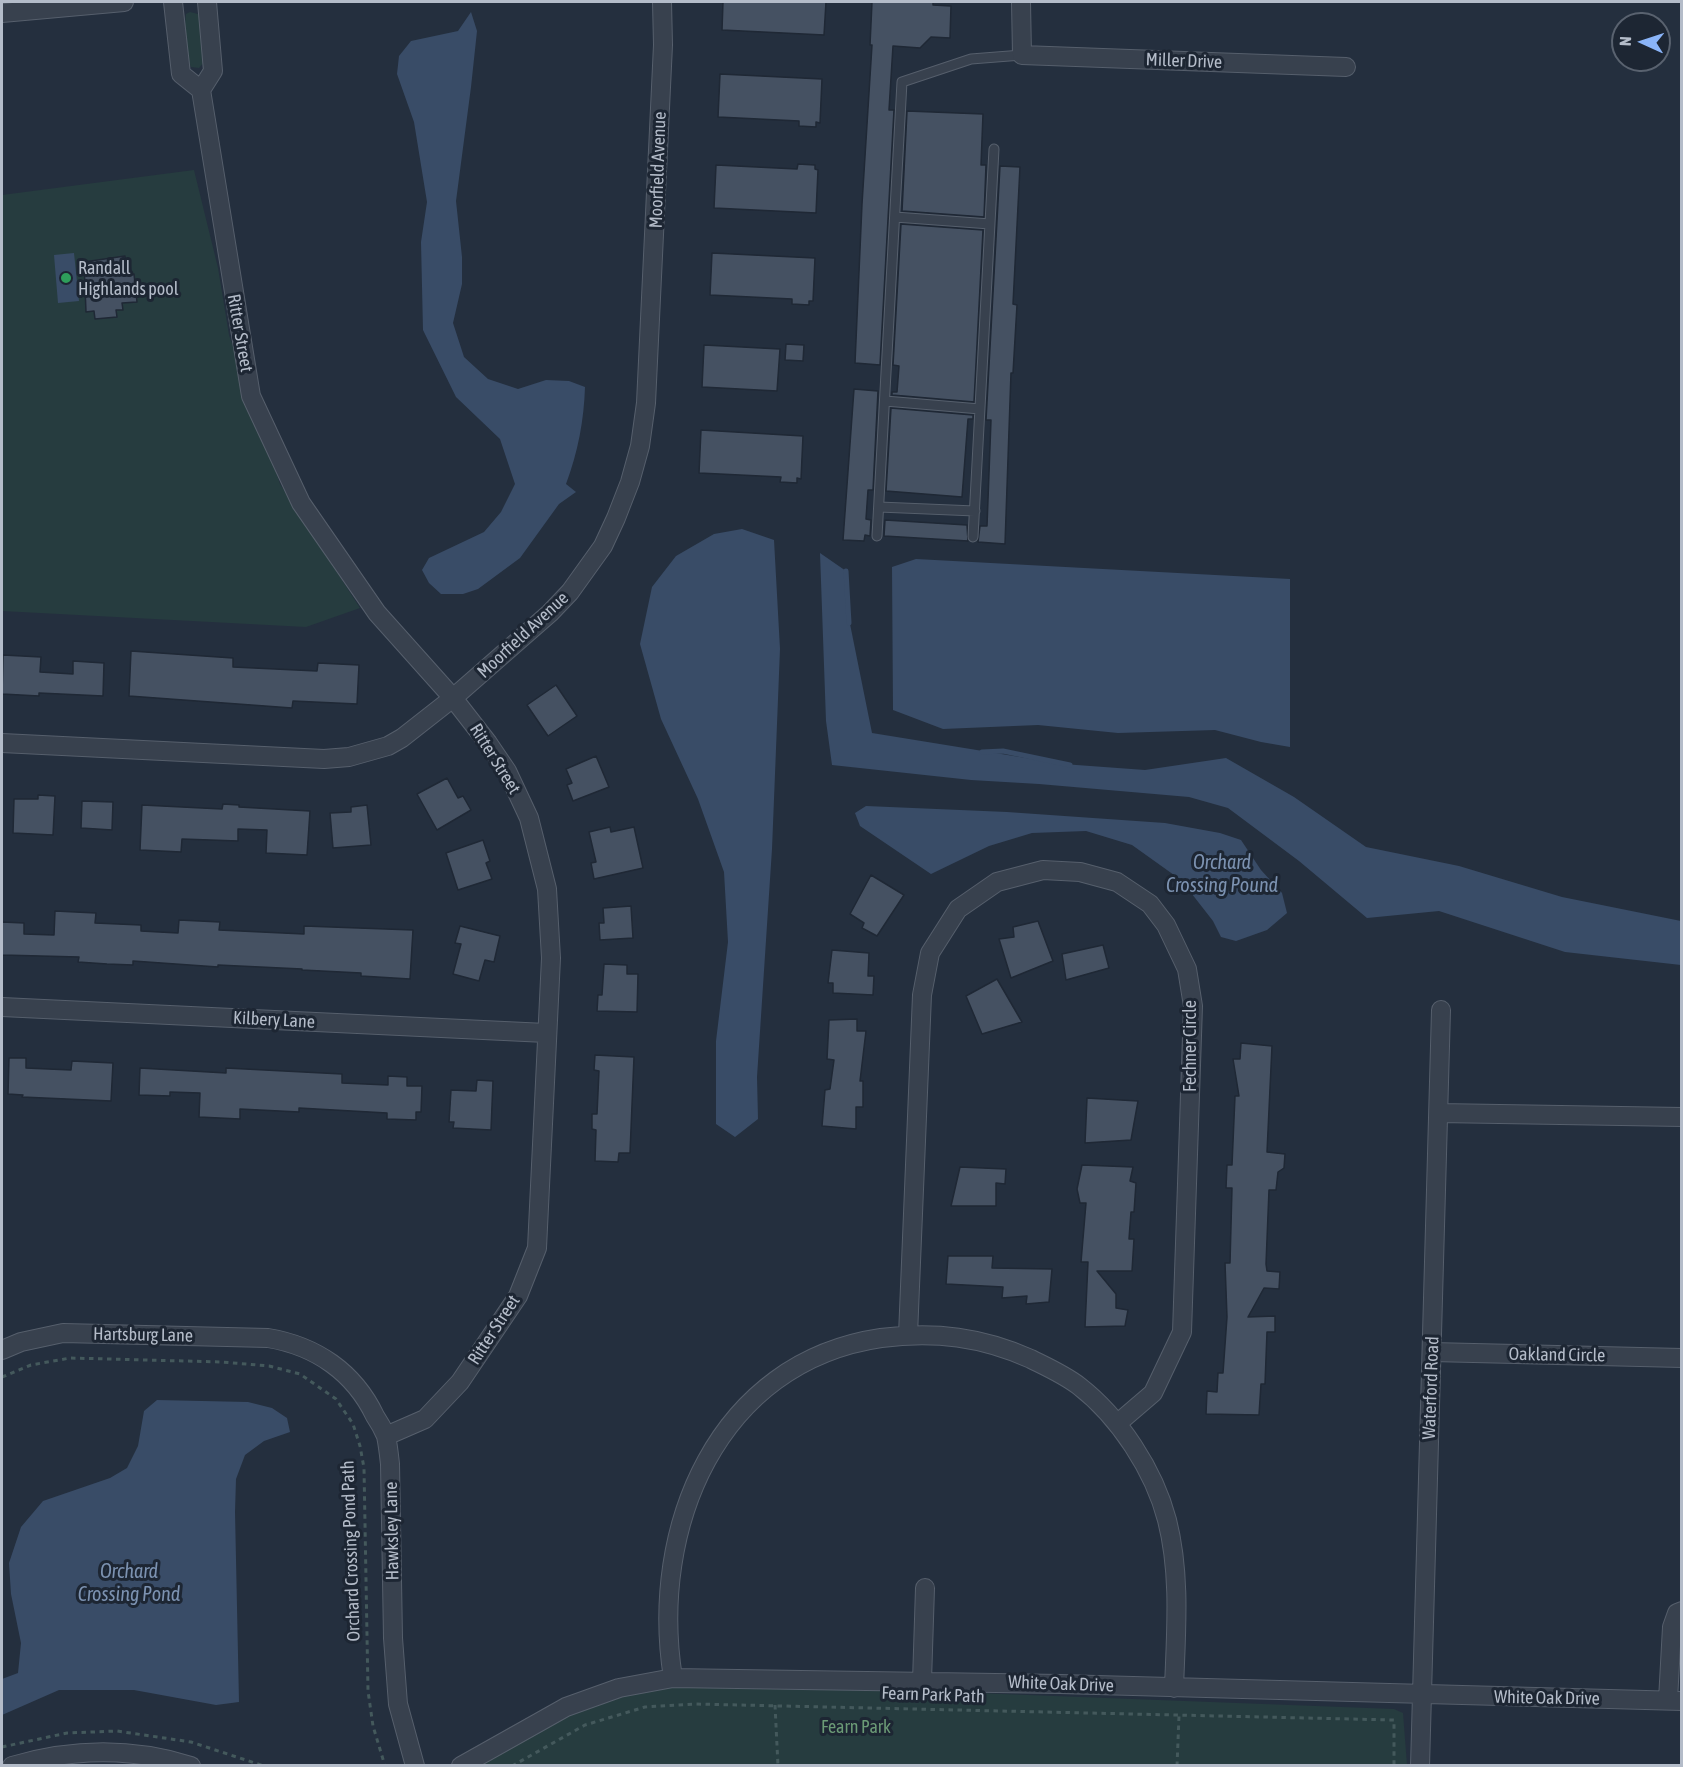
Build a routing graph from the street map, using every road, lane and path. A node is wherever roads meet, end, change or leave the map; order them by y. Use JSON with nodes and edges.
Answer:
{"nodes":[{"id":1,"x":124,"y":2,"type":"edge"},
{"id":2,"x":173,"y":2,"type":"edge"},
{"id":3,"x":207,"y":2,"type":"edge"},
{"id":4,"x":662,"y":2,"type":"edge"},
{"id":5,"x":1021,"y":2,"type":"edge"},
{"id":6,"x":2,"y":14,"type":"edge"},
{"id":7,"x":1022,"y":55,"type":"junction"},
{"id":8,"x":1346,"y":67,"type":"dead end"},
{"id":9,"x":201,"y":90,"type":"junction"},
{"id":10,"x":994,"y":149,"type":"dead end"},
{"id":11,"x":895,"y":217,"type":"junction"},
{"id":12,"x":990,"y":224,"type":"junction"},
{"id":13,"x":885,"y":401,"type":"junction"},
{"id":14,"x":980,"y":409,"type":"junction"},
{"id":15,"x":879,"y":507,"type":"junction"},
{"id":16,"x":975,"y":511,"type":"junction"},
{"id":17,"x":877,"y":536,"type":"dead end"},
{"id":18,"x":973,"y":537,"type":"dead end"},
{"id":19,"x":453,"y":698,"type":"junction"},
{"id":20,"x":2,"y":743,"type":"edge"},
{"id":21,"x":2,"y":1007,"type":"edge"},
{"id":22,"x":1441,"y":1010,"type":"dead end"},
{"id":23,"x":546,"y":1034,"type":"junction"},
{"id":24,"x":1439,"y":1113,"type":"junction"},
{"id":25,"x":1682,"y":1116,"type":"edge"},
{"id":26,"x":908,"y":1335,"type":"junction"},
{"id":27,"x":287,"y":1341,"type":"joint"},
{"id":28,"x":2,"y":1350,"type":"edge"},
{"id":29,"x":1432,"y":1352,"type":"junction"},
{"id":30,"x":1682,"y":1358,"type":"edge"},
{"id":31,"x":2,"y":1377,"type":"edge"},
{"id":32,"x":1118,"y":1423,"type":"junction"},
{"id":33,"x":386,"y":1436,"type":"junction"},
{"id":34,"x":925,"y":1588,"type":"dead end"},
{"id":35,"x":1682,"y":1611,"type":"edge"},
{"id":36,"x":673,"y":1678,"type":"junction"},
{"id":37,"x":922,"y":1682,"type":"junction"},
{"id":38,"x":1174,"y":1688,"type":"junction"},
{"id":39,"x":1420,"y":1695,"type":"junction"},
{"id":40,"x":1675,"y":1701,"type":"edge"},
{"id":41,"x":775,"y":1705,"type":"junction"},
{"id":42,"x":1179,"y":1716,"type":"junction"},
{"id":43,"x":12,"y":1766,"type":"edge"},
{"id":44,"x":191,"y":1766,"type":"edge"},
{"id":45,"x":385,"y":1766,"type":"edge"},
{"id":46,"x":415,"y":1766,"type":"edge"},
{"id":47,"x":460,"y":1766,"type":"edge"},
{"id":48,"x":512,"y":1766,"type":"edge"},
{"id":49,"x":778,"y":1766,"type":"edge"},
{"id":50,"x":1177,"y":1766,"type":"edge"},
{"id":51,"x":1394,"y":1766,"type":"edge"},
{"id":52,"x":1419,"y":1766,"type":"edge"}],
"edges":[{"from":1,"to":6,"type":"street"},
{"from":2,"to":9,"type":"street"},
{"from":3,"to":9,"type":"street"},
{"from":4,"to":19,"type":"street","name":"Moorfield Avenue"},
{"from":5,"to":7,"type":"street"},
{"from":7,"to":8,"type":"street","name":"Miller Drive"},
{"from":7,"to":11,"type":"lane"},
{"from":9,"to":19,"type":"street","name":"Ritter Street"},
{"from":10,"to":12,"type":"lane"},
{"from":11,"to":12,"type":"lane"},
{"from":11,"to":13,"type":"lane"},
{"from":12,"to":14,"type":"lane"},
{"from":13,"to":14,"type":"lane"},
{"from":13,"to":15,"type":"lane"},
{"from":14,"to":16,"type":"lane"},
{"from":15,"to":16,"type":"lane"},
{"from":15,"to":17,"type":"lane"},
{"from":16,"to":18,"type":"lane"},
{"from":19,"to":20,"type":"street","name":"Moorfield Avenue"},
{"from":19,"to":23,"type":"street","name":"Ritter Street"},
{"from":21,"to":23,"type":"street","name":"Kilbery Lane"},
{"from":22,"to":24,"type":"street","name":"Waterford Road"},
{"from":23,"to":33,"type":"street","name":"Ritter Street"},
{"from":24,"to":25,"type":"street"},
{"from":24,"to":29,"type":"street","name":"Waterford Road"},
{"from":26,"to":32,"type":"street"},
{"from":26,"to":32,"type":"street","name":"Fechner Circle"},
{"from":26,"to":36,"type":"street"},
{"from":27,"to":28,"type":"street","name":"Hartsburg Lane"},
{"from":27,"to":33,"type":"street","name":"Hawksley Lane"},
{"from":29,"to":30,"type":"street","name":"Oakland Circle"},
{"from":29,"to":39,"type":"street","name":"Waterford Road"},
{"from":31,"to":45,"type":"path","name":"Orchard Crossing Pond Path"},
{"from":32,"to":38,"type":"street"},
{"from":33,"to":46,"type":"street","name":"Hawksley Lane"},
{"from":34,"to":37,"type":"street"},
{"from":35,"to":40,"type":"street"},
{"from":36,"to":37,"type":"street","name":"White Oak Drive"},
{"from":36,"to":47,"type":"street","name":"White Oak Drive"},
{"from":37,"to":38,"type":"street","name":"White Oak Drive"},
{"from":38,"to":39,"type":"street","name":"White Oak Drive"},
{"from":39,"to":40,"type":"street","name":"White Oak Drive"},
{"from":39,"to":52,"type":"street","name":"Waterford Road"},
{"from":41,"to":42,"type":"path","name":"Fearn Park Path"},
{"from":41,"to":48,"type":"path","name":"Fearn Park Path"},
{"from":41,"to":49,"type":"path"},
{"from":42,"to":50,"type":"path"},
{"from":42,"to":51,"type":"path","name":"Fearn Park Path"},
{"from":43,"to":44,"type":"street"}]}
